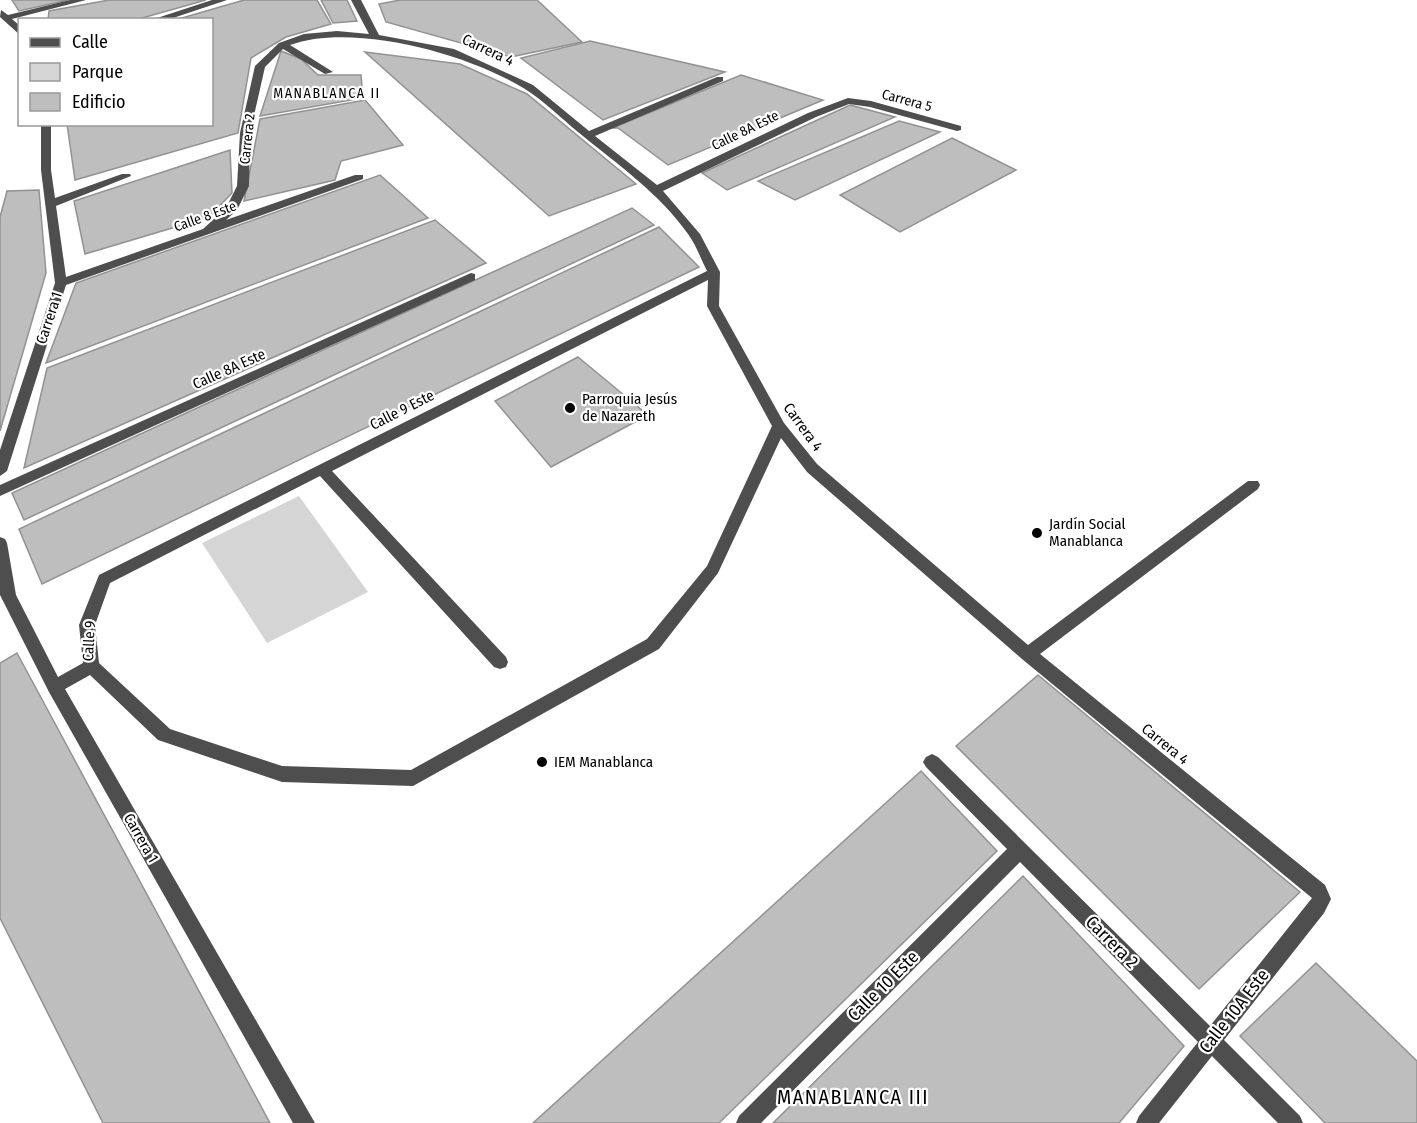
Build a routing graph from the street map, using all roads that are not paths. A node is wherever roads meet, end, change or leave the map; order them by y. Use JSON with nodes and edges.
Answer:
{"nodes":[{"id":1,"x":81,"y":0,"type":"edge"},
{"id":2,"x":222,"y":0,"type":"edge"},
{"id":3,"x":356,"y":0,"type":"edge"},
{"id":4,"x":3,"y":15,"type":"edge"},
{"id":5,"x":162,"y":18,"type":"edge"},
{"id":6,"x":18,"y":28,"type":"edge"},
{"id":7,"x":375,"y":37,"type":"junction"},
{"id":8,"x":283,"y":45,"type":"junction"},
{"id":9,"x":328,"y":72,"type":"dead end"},
{"id":10,"x":720,"y":79,"type":"dead end"},
{"id":11,"x":849,"y":101,"type":"joint"},
{"id":12,"x":46,"y":126,"type":"edge"},
{"id":13,"x":957,"y":128,"type":"dead end"},
{"id":14,"x":588,"y":135,"type":"junction"},
{"id":15,"x":126,"y":176,"type":"dead end"},
{"id":16,"x":360,"y":177,"type":"dead end"},
{"id":17,"x":656,"y":190,"type":"junction"},
{"id":18,"x":50,"y":204,"type":"junction"},
{"id":19,"x":206,"y":232,"type":"junction"},
{"id":20,"x":714,"y":272,"type":"junction"},
{"id":21,"x":471,"y":276,"type":"dead end"},
{"id":22,"x":61,"y":283,"type":"junction"},
{"id":23,"x":779,"y":426,"type":"junction"},
{"id":24,"x":322,"y":469,"type":"junction"},
{"id":25,"x":0,"y":471,"type":"edge"},
{"id":26,"x":1252,"y":484,"type":"dead end"},
{"id":27,"x":0,"y":490,"type":"edge"},
{"id":28,"x":0,"y":543,"type":"edge"},
{"id":29,"x":104,"y":579,"type":"joint"},
{"id":30,"x":1028,"y":654,"type":"junction"},
{"id":31,"x":501,"y":662,"type":"dead end"},
{"id":32,"x":91,"y":666,"type":"junction"},
{"id":33,"x":55,"y":687,"type":"junction"},
{"id":34,"x":932,"y":762,"type":"dead end"},
{"id":35,"x":1019,"y":850,"type":"junction"},
{"id":36,"x":1322,"y":899,"type":"joint"},
{"id":37,"x":1211,"y":1040,"type":"junction"},
{"id":38,"x":305,"y":1123,"type":"edge"},
{"id":39,"x":746,"y":1123,"type":"edge"},
{"id":40,"x":1146,"y":1123,"type":"edge"},
{"id":41,"x":1293,"y":1123,"type":"edge"}],
"edges":[{"from":1,"to":4,"type":"street"},
{"from":2,"to":5,"type":"street"},
{"from":3,"to":7,"type":"street"},
{"from":4,"to":6,"type":"street"},
{"from":7,"to":8,"type":"street","name":"Carrera 4"},
{"from":7,"to":14,"type":"street","name":"Carrera 4"},
{"from":8,"to":9,"type":"street"},
{"from":8,"to":19,"type":"street","name":"Carrera 2"},
{"from":10,"to":14,"type":"street"},
{"from":11,"to":13,"type":"street","name":"Carrera 5"},
{"from":11,"to":17,"type":"street","name":"Calle 8A Este"},
{"from":12,"to":18,"type":"street","name":"Carrera 1"},
{"from":14,"to":17,"type":"street","name":"Carrera 4"},
{"from":15,"to":18,"type":"street"},
{"from":16,"to":19,"type":"street","name":"Calle 8 Este"},
{"from":17,"to":20,"type":"street","name":"Carrera 4"},
{"from":18,"to":22,"type":"street","name":"Carrera 1"},
{"from":19,"to":22,"type":"street","name":"Calle 8 Este"},
{"from":20,"to":23,"type":"street","name":"Carrera 4"},
{"from":20,"to":24,"type":"street","name":"Calle 9 Este"},
{"from":21,"to":27,"type":"street","name":"Calle 8A Este"},
{"from":22,"to":25,"type":"street","name":"Carrera 1"},
{"from":23,"to":30,"type":"street","name":"Carrera 4"},
{"from":23,"to":32,"type":"street"},
{"from":24,"to":29,"type":"street","name":"Calle 9 Este"},
{"from":24,"to":31,"type":"street"},
{"from":26,"to":30,"type":"street"},
{"from":28,"to":33,"type":"street","name":"Carrera 1"},
{"from":29,"to":32,"type":"street","name":"Calle 9"},
{"from":30,"to":36,"type":"street","name":"Carrera 4"},
{"from":32,"to":33,"type":"street","name":"Calle 9"},
{"from":33,"to":38,"type":"street","name":"Carrera 1"},
{"from":34,"to":35,"type":"street","name":"Carrera 2"},
{"from":35,"to":37,"type":"street","name":"Carrera 2"},
{"from":35,"to":39,"type":"street","name":"Calle 10 Este"},
{"from":36,"to":37,"type":"street","name":"Calle 10A Este"},
{"from":37,"to":40,"type":"street","name":"Calle 10A Este"},
{"from":37,"to":41,"type":"street","name":"Carrera 2"}]}
